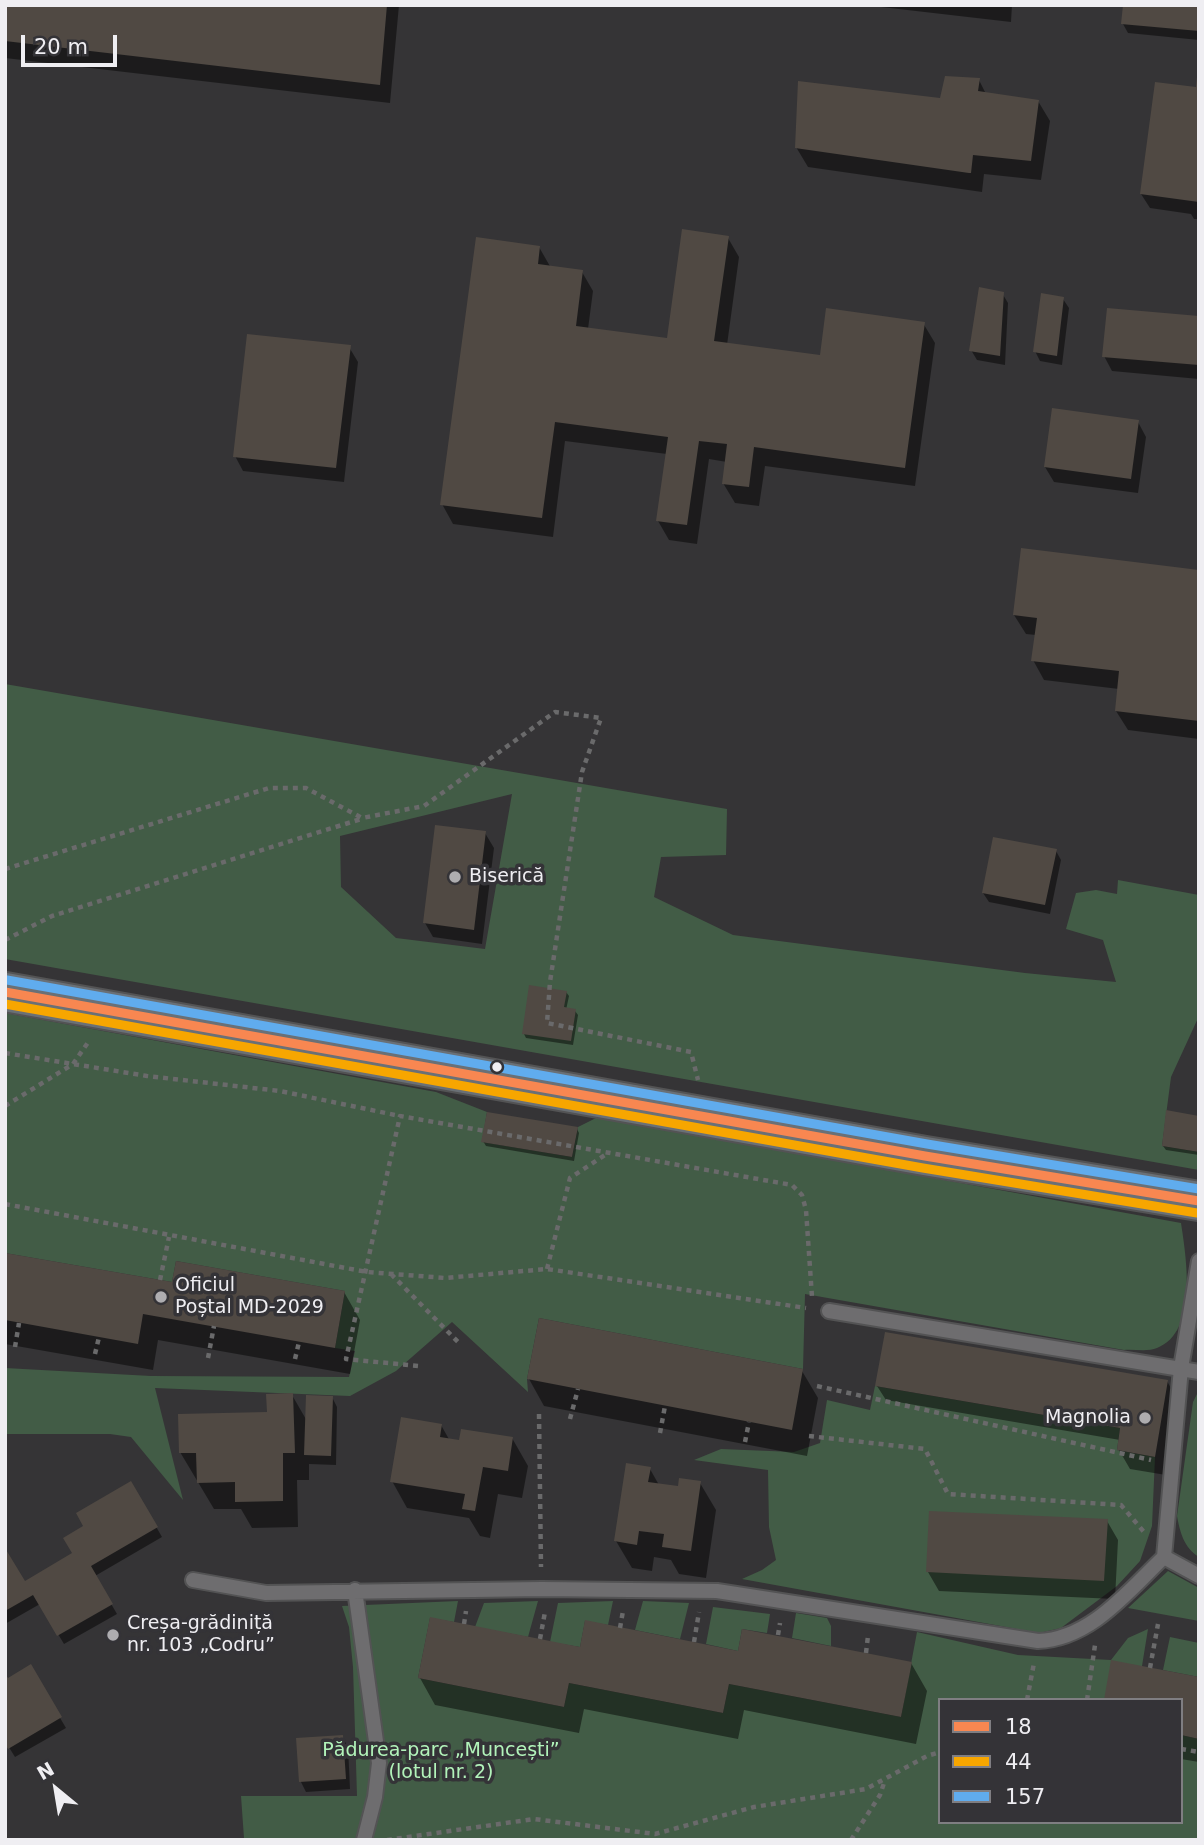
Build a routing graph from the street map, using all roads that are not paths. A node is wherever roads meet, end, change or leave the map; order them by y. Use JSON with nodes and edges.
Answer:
{"nodes":[{"id":1,"x":5,"y":992,"type":"edge"},
{"id":2,"x":1199,"y":1201,"type":"edge"},
{"id":3,"x":1199,"y":1261,"type":"edge"},
{"id":4,"x":829,"y":1311,"type":"dead end"},
{"id":5,"x":1181,"y":1368,"type":"junction"},
{"id":6,"x":1199,"y":1372,"type":"edge"},
{"id":7,"x":1164,"y":1557,"type":"junction"},
{"id":8,"x":1199,"y":1576,"type":"edge"},
{"id":9,"x":193,"y":1580,"type":"dead end"},
{"id":10,"x":355,"y":1590,"type":"junction"},
{"id":11,"x":364,"y":1840,"type":"edge"}],
"edges":[{"from":1,"to":2,"type":"main road"},
{"from":3,"to":5,"type":"lane"},
{"from":4,"to":5,"type":"lane"},
{"from":5,"to":6,"type":"lane"},
{"from":5,"to":7,"type":"lane"},
{"from":7,"to":8,"type":"lane"},
{"from":7,"to":10,"type":"lane"},
{"from":9,"to":10,"type":"lane"},
{"from":10,"to":11,"type":"lane"}]}
